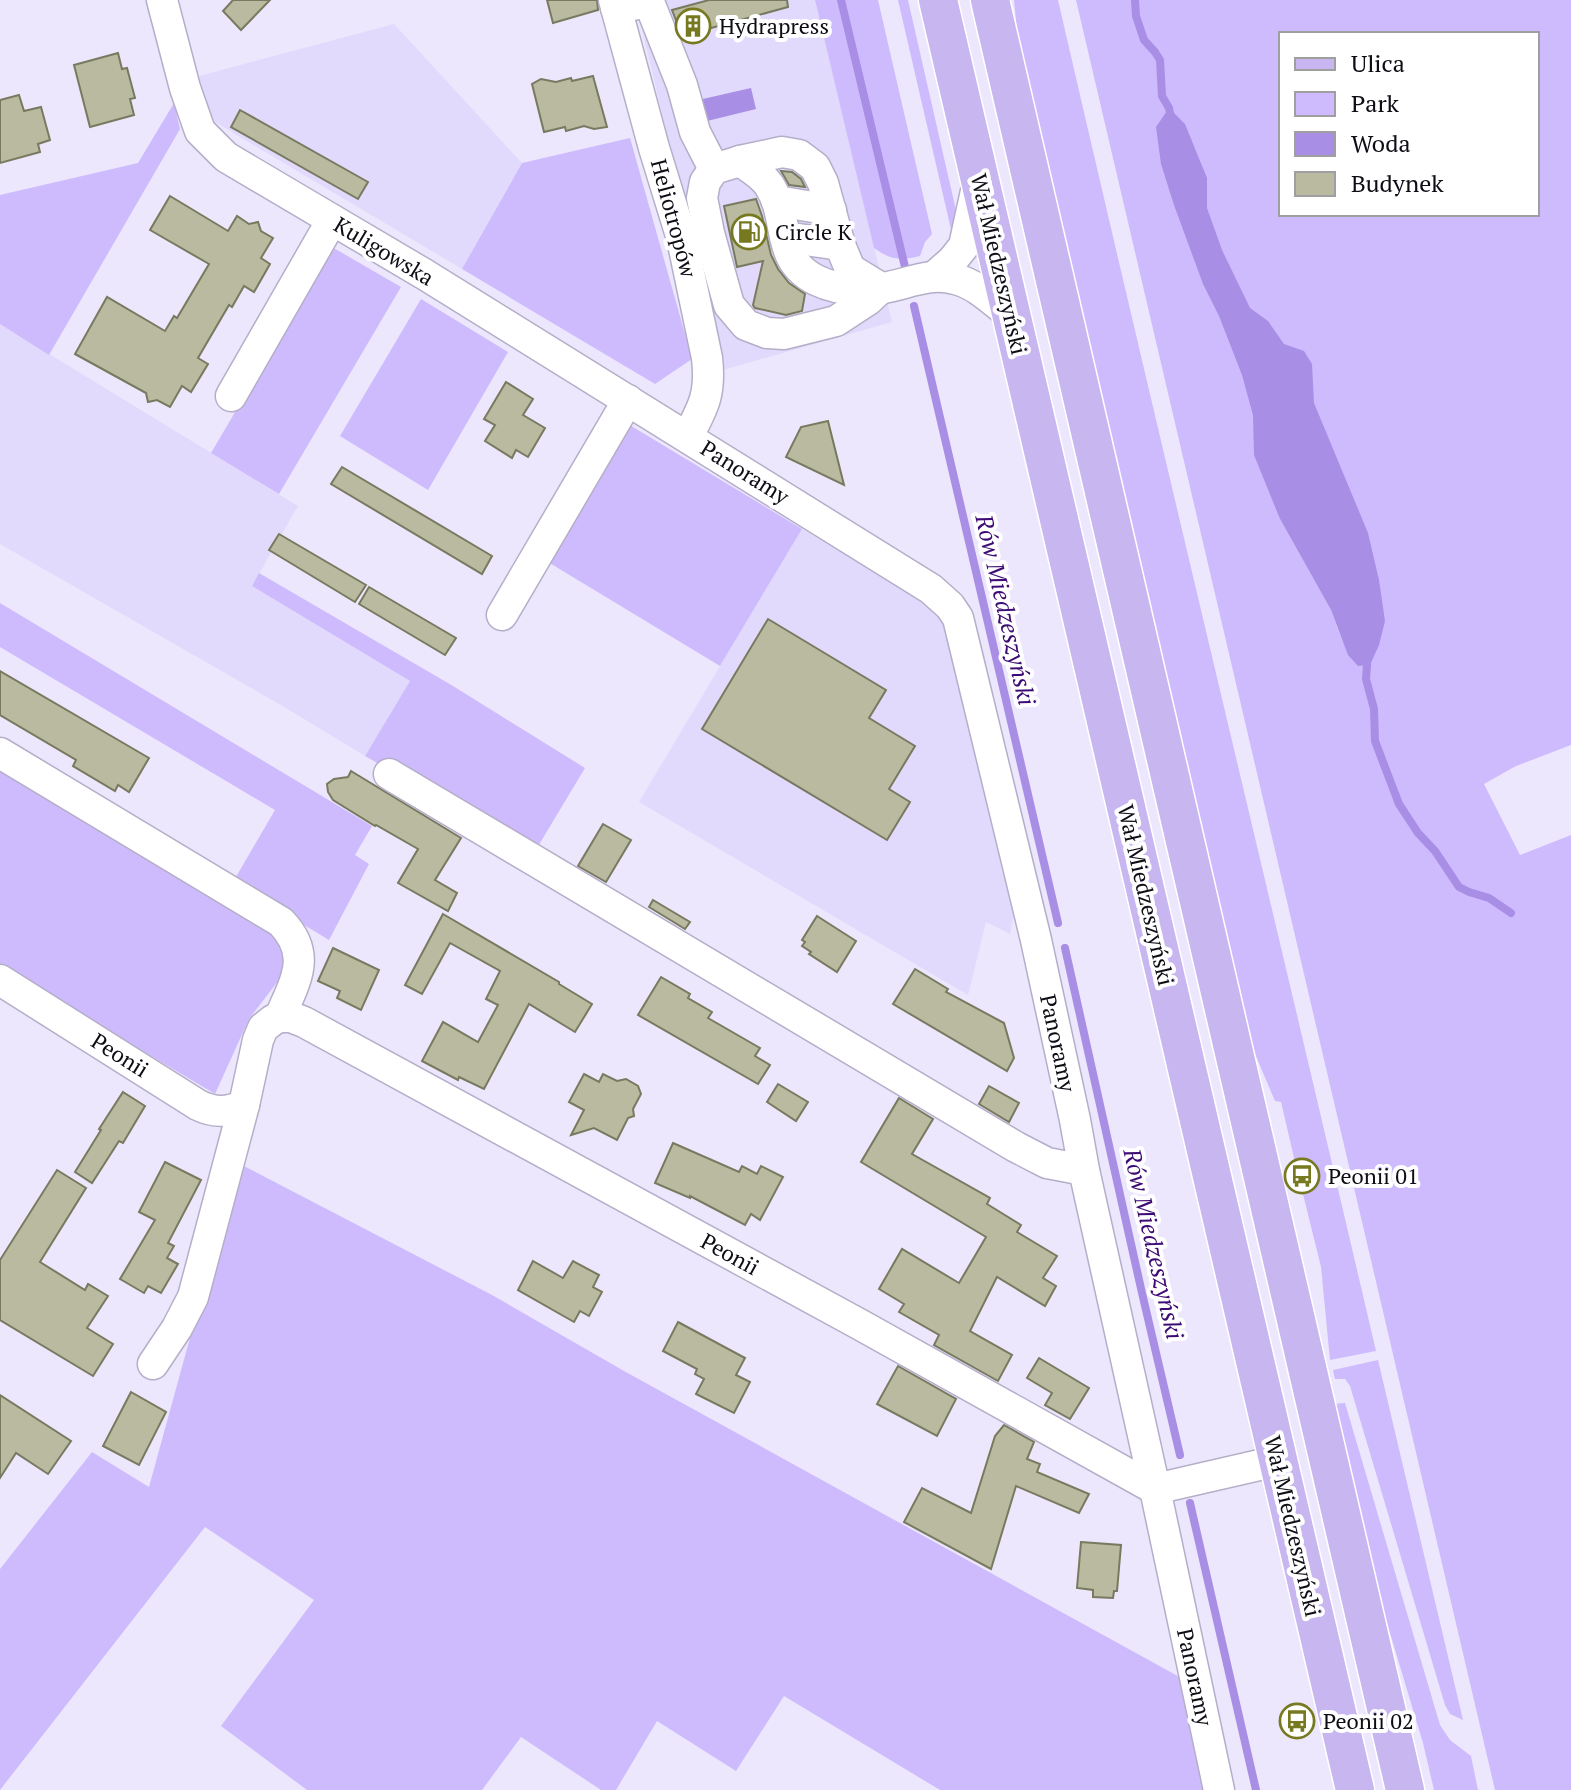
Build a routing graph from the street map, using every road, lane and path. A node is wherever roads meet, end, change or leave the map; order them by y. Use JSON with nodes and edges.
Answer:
{"nodes":[{"id":1,"x":162,"y":0,"type":"edge"},
{"id":2,"x":938,"y":0,"type":"edge"},
{"id":3,"x":990,"y":0,"type":"edge"},
{"id":4,"x":615,"y":4,"type":"edge"},
{"id":5,"x":727,"y":165,"type":"junction"},
{"id":6,"x":979,"y":177,"type":"junction"},
{"id":7,"x":777,"y":201,"type":"junction"},
{"id":8,"x":831,"y":210,"type":"junction"},
{"id":9,"x":332,"y":220,"type":"junction"},
{"id":10,"x":785,"y":237,"type":"junction"},
{"id":11,"x":840,"y":245,"type":"junction"},
{"id":12,"x":936,"y":275,"type":"junction"},
{"id":13,"x":881,"y":288,"type":"junction"},
{"id":14,"x":1012,"y":316,"type":"junction"},
{"id":15,"x":231,"y":396,"type":"dead end"},
{"id":16,"x":628,"y":400,"type":"junction"},
{"id":17,"x":688,"y":436,"type":"junction"},
{"id":18,"x":502,"y":615,"type":"dead end"},
{"id":19,"x":0,"y":753,"type":"edge"},
{"id":20,"x":389,"y":774,"type":"dead end"},
{"id":21,"x":0,"y":980,"type":"edge"},
{"id":22,"x":280,"y":1017,"type":"junction"},
{"id":23,"x":244,"y":1105,"type":"junction"},
{"id":24,"x":1084,"y":1170,"type":"junction"},
{"id":25,"x":153,"y":1364,"type":"dead end"},
{"id":26,"x":1277,"y":1461,"type":"junction"},
{"id":27,"x":1155,"y":1489,"type":"junction"},
{"id":28,"x":1219,"y":1790,"type":"edge"},
{"id":29,"x":1355,"y":1790,"type":"edge"},
{"id":30,"x":1405,"y":1790,"type":"edge"}],
"edges":[{"from":1,"to":9,"type":"street","name":"Kuligowska"},
{"from":2,"to":6,"type":"main road","name":"Wał Miedzeszyński"},
{"from":3,"to":30,"type":"main road"},
{"from":4,"to":5,"type":"street"},
{"from":4,"to":17,"type":"street","name":"Heliotropów"},
{"from":5,"to":7,"type":"street"},
{"from":5,"to":8,"type":"street"},
{"from":5,"to":13,"type":"street"},
{"from":6,"to":12,"type":"street"},
{"from":6,"to":14,"type":"main road","name":"Wał Miedzeszyński"},
{"from":7,"to":8,"type":"street"},
{"from":7,"to":10,"type":"street"},
{"from":8,"to":11,"type":"street"},
{"from":9,"to":15,"type":"street"},
{"from":9,"to":16,"type":"street","name":"Kuligowska"},
{"from":10,"to":11,"type":"street"},
{"from":10,"to":13,"type":"street"},
{"from":11,"to":13,"type":"street"},
{"from":12,"to":13,"type":"street"},
{"from":12,"to":14,"type":"street"},
{"from":14,"to":26,"type":"main road","name":"Wał Miedzeszyński"},
{"from":16,"to":17,"type":"street","name":"Kuligowska"},
{"from":16,"to":18,"type":"street"},
{"from":17,"to":24,"type":"street","name":"Panoramy"},
{"from":19,"to":22,"type":"street"},
{"from":20,"to":24,"type":"street"},
{"from":21,"to":23,"type":"street","name":"Peonii"},
{"from":22,"to":23,"type":"street"},
{"from":22,"to":27,"type":"street","name":"Peonii"},
{"from":23,"to":25,"type":"street"},
{"from":24,"to":27,"type":"street","name":"Panoramy"},
{"from":26,"to":27,"type":"street"},
{"from":26,"to":29,"type":"main road","name":"Wał Miedzeszyński"},
{"from":27,"to":28,"type":"street","name":"Panoramy"}]}
